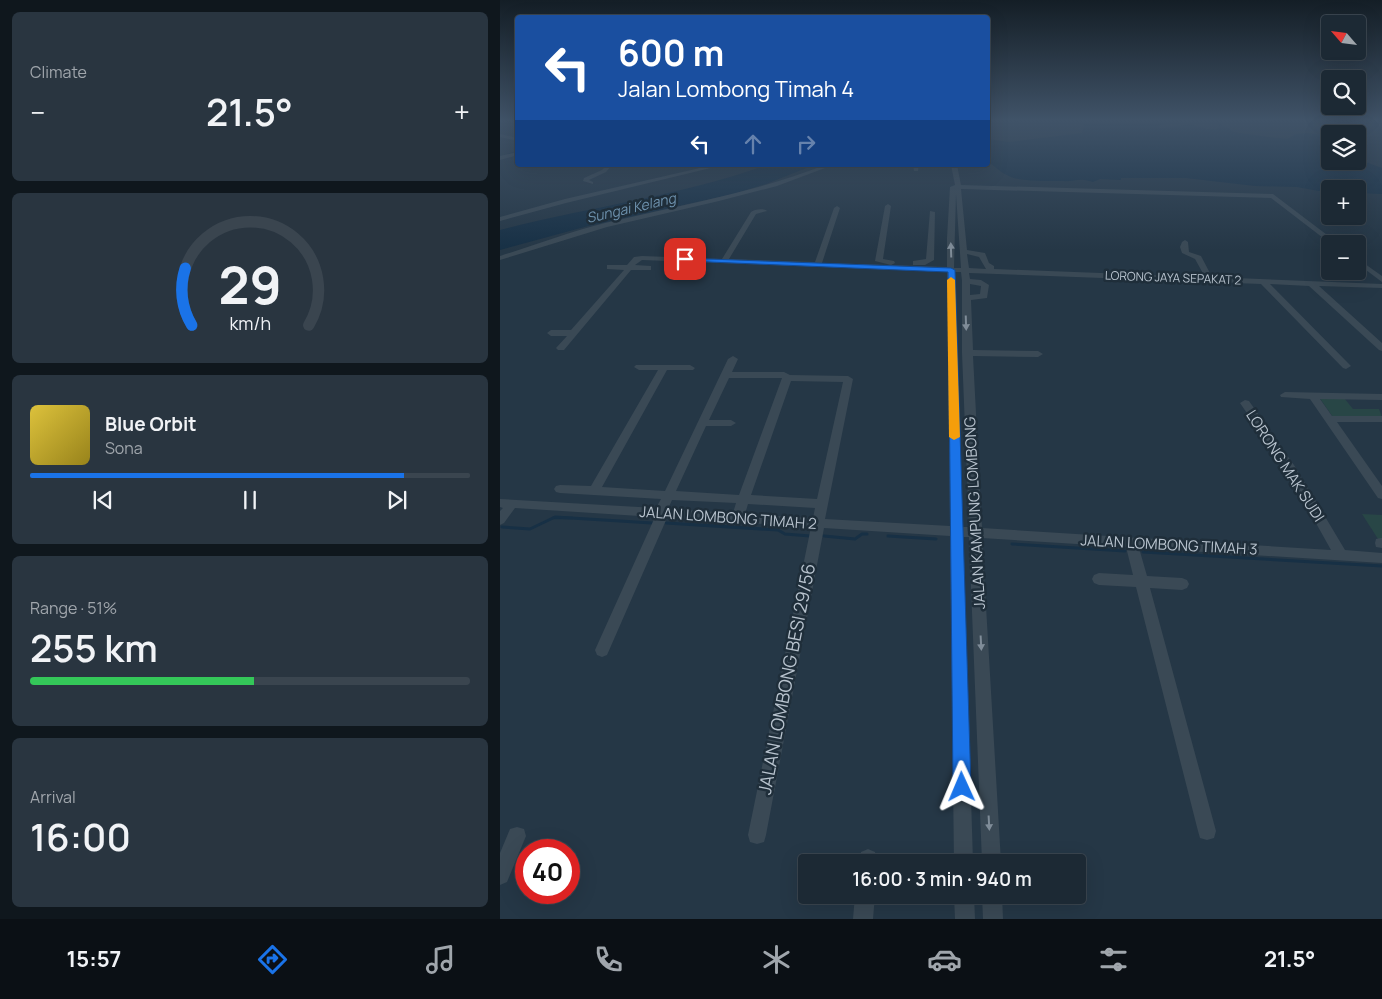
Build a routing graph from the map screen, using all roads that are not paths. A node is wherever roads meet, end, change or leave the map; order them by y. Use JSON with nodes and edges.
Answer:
{"nodes":[{"id":1,"x":608,"y":167,"type":"edge"},
{"id":2,"x":711,"y":167,"type":"edge"},
{"id":3,"x":825,"y":167,"type":"edge"},
{"id":4,"x":953,"y":167,"type":"edge"},
{"id":5,"x":591,"y":183,"type":"dead end"},
{"id":6,"x":955,"y":187,"type":"junction"},
{"id":7,"x":888,"y":206,"type":"dead end"},
{"id":8,"x":837,"y":208,"type":"dead end"},
{"id":9,"x":764,"y":211,"type":"dead end"},
{"id":10,"x":932,"y":212,"type":"dead end"},
{"id":11,"x":500,"y":219,"type":"edge"},
{"id":12,"x":1324,"y":235,"type":"edge"},
{"id":13,"x":1185,"y":242,"type":"dead end"},
{"id":14,"x":963,"y":251,"type":"junction"},
{"id":15,"x":713,"y":256,"type":"dead end"},
{"id":16,"x":747,"y":256,"type":"dead end"},
{"id":17,"x":500,"y":258,"type":"edge"},
{"id":18,"x":727,"y":258,"type":"junction"},
{"id":19,"x":818,"y":263,"type":"junction"},
{"id":20,"x":909,"y":266,"type":"junction"},
{"id":21,"x":610,"y":267,"type":"dead end"},
{"id":22,"x":1366,"y":267,"type":"edge"},
{"id":23,"x":629,"y":268,"type":"junction"},
{"id":24,"x":648,"y":268,"type":"dead end"},
{"id":25,"x":951,"y":270,"type":"junction"},
{"id":26,"x":964,"y":270,"type":"junction"},
{"id":27,"x":990,"y":271,"type":"junction"},
{"id":28,"x":1210,"y":280,"type":"junction"},
{"id":29,"x":1382,"y":280,"type":"edge"},
{"id":30,"x":966,"y":281,"type":"junction"},
{"id":31,"x":1264,"y":282,"type":"junction"},
{"id":32,"x":1311,"y":283,"type":"junction"},
{"id":33,"x":1382,"y":286,"type":"edge"},
{"id":34,"x":966,"y":298,"type":"junction"},
{"id":35,"x":551,"y":333,"type":"dead end"},
{"id":36,"x":574,"y":333,"type":"junction"},
{"id":37,"x":561,"y":348,"type":"dead end"},
{"id":38,"x":1382,"y":348,"type":"edge"},
{"id":39,"x":968,"y":353,"type":"junction"},
{"id":40,"x":1038,"y":354,"type":"dead end"},
{"id":41,"x":733,"y":359,"type":"dead end"},
{"id":42,"x":1346,"y":366,"type":"dead end"},
{"id":43,"x":640,"y":367,"type":"dead end"},
{"id":44,"x":664,"y":368,"type":"junction"},
{"id":45,"x":690,"y":368,"type":"dead end"},
{"id":46,"x":726,"y":375,"type":"junction"},
{"id":47,"x":787,"y":378,"type":"junction"},
{"id":48,"x":1285,"y":395,"type":"dead end"},
{"id":49,"x":1313,"y":396,"type":"junction"},
{"id":50,"x":1382,"y":397,"type":"edge"},
{"id":51,"x":1245,"y":403,"type":"dead end"},
{"id":52,"x":1329,"y":419,"type":"junction"},
{"id":53,"x":1382,"y":420,"type":"edge"},
{"id":54,"x":704,"y":423,"type":"junction"},
{"id":55,"x":731,"y":423,"type":"dead end"},
{"id":56,"x":560,"y":489,"type":"dead end"},
{"id":57,"x":594,"y":491,"type":"junction"},
{"id":58,"x":670,"y":495,"type":"junction"},
{"id":59,"x":1382,"y":495,"type":"edge"},
{"id":60,"x":745,"y":499,"type":"junction"},
{"id":61,"x":506,"y":504,"type":"edge"},
{"id":62,"x":823,"y":504,"type":"junction"},
{"id":63,"x":662,"y":514,"type":"junction"},
{"id":64,"x":737,"y":518,"type":"junction"},
{"id":65,"x":500,"y":520,"type":"edge"},
{"id":66,"x":818,"y":524,"type":"junction"},
{"id":67,"x":956,"y":532,"type":"junction"},
{"id":68,"x":976,"y":534,"type":"junction"},
{"id":69,"x":1131,"y":543,"type":"junction"},
{"id":70,"x":1340,"y":555,"type":"junction"},
{"id":71,"x":1382,"y":558,"type":"edge"},
{"id":72,"x":1099,"y":579,"type":"dead end"},
{"id":73,"x":1142,"y":581,"type":"junction"},
{"id":74,"x":1182,"y":584,"type":"dead end"},
{"id":75,"x":602,"y":650,"type":"dead end"},
{"id":76,"x":1207,"y":831,"type":"dead end"},
{"id":77,"x":757,"y":835,"type":"dead end"},
{"id":78,"x":518,"y":836,"type":"dead end"},
{"id":79,"x":963,"y":854,"type":"edge"},
{"id":80,"x":991,"y":854,"type":"edge"},
{"id":81,"x":500,"y":875,"type":"edge"},
{"id":82,"x":864,"y":904,"type":"edge"},
{"id":83,"x":964,"y":904,"type":"edge"},
{"id":84,"x":992,"y":904,"type":"edge"},
{"id":85,"x":863,"y":919,"type":"edge"},
{"id":86,"x":965,"y":919,"type":"edge"},
{"id":87,"x":993,"y":919,"type":"edge"}],
"edges":[{"from":1,"to":5,"type":"street"},
{"from":2,"to":11,"type":"street"},
{"from":3,"to":17,"type":"street"},
{"from":4,"to":6,"type":"street","name":"JALAN KAMPUNG LOMBONG"},
{"from":6,"to":12,"type":"street"},
{"from":6,"to":14,"type":"street","name":"JALAN KAMPUNG LOMBONG"},
{"from":25,"to":6,"type":"street","name":"JALAN KAMPUNG LOMBONG","one_way":true},
{"from":7,"to":20,"type":"street"},
{"from":8,"to":19,"type":"street"},
{"from":9,"to":18,"type":"street"},
{"from":10,"to":20,"type":"street"},
{"from":13,"to":28,"type":"street"},
{"from":14,"to":26,"type":"street","name":"JALAN KAMPUNG LOMBONG"},
{"from":14,"to":27,"type":"street"},
{"from":15,"to":18,"type":"street"},
{"from":16,"to":18,"type":"street"},
{"from":18,"to":19,"type":"street"},
{"from":18,"to":23,"type":"street"},
{"from":19,"to":20,"type":"street"},
{"from":20,"to":25,"type":"street","name":"LORONG JAYA SEPAKAT 2"},
{"from":21,"to":23,"type":"street"},
{"from":22,"to":29,"type":"street"},
{"from":23,"to":24,"type":"street"},
{"from":23,"to":36,"type":"street"},
{"from":25,"to":26,"type":"street","name":"LORONG JAYA SEPAKAT 2"},
{"from":25,"to":67,"type":"street","name":"JALAN KAMPUNG LOMBONG"},
{"from":26,"to":27,"type":"street","name":"LORONG JAYA SEPAKAT 2"},
{"from":26,"to":30,"type":"street","name":"JALAN KAMPUNG LOMBONG"},
{"from":27,"to":28,"type":"street","name":"LORONG JAYA SEPAKAT 2"},
{"from":28,"to":31,"type":"street","name":"LORONG JAYA SEPAKAT 2"},
{"from":30,"to":34,"type":"street","name":"JALAN KAMPUNG LOMBONG"},
{"from":30,"to":34,"type":"street"},
{"from":31,"to":32,"type":"street","name":"LORONG JAYA SEPAKAT 2"},
{"from":31,"to":42,"type":"street"},
{"from":32,"to":33,"type":"street","name":"LORONG JAYA SEPAKAT 2"},
{"from":32,"to":38,"type":"street"},
{"from":34,"to":39,"type":"street","name":"JALAN KAMPUNG LOMBONG","one_way":true},
{"from":35,"to":36,"type":"street"},
{"from":36,"to":37,"type":"street"},
{"from":39,"to":40,"type":"street"},
{"from":39,"to":68,"type":"street","name":"JALAN KAMPUNG LOMBONG"},
{"from":41,"to":46,"type":"street"},
{"from":43,"to":44,"type":"street"},
{"from":44,"to":45,"type":"street"},
{"from":44,"to":57,"type":"street"},
{"from":46,"to":47,"type":"street"},
{"from":46,"to":54,"type":"street"},
{"from":47,"to":60,"type":"street"},
{"from":47,"to":62,"type":"street","name":"JALAN LOMBONG BESI 29/56"},
{"from":48,"to":49,"type":"street"},
{"from":49,"to":50,"type":"street"},
{"from":49,"to":52,"type":"street"},
{"from":51,"to":70,"type":"street","name":"LORONG MAK SUDI"},
{"from":52,"to":53,"type":"street"},
{"from":52,"to":59,"type":"street"},
{"from":54,"to":55,"type":"street"},
{"from":54,"to":58,"type":"street"},
{"from":56,"to":57,"type":"street"},
{"from":57,"to":58,"type":"street"},
{"from":58,"to":60,"type":"street"},
{"from":58,"to":63,"type":"street"},
{"from":60,"to":62,"type":"street"},
{"from":60,"to":64,"type":"street"},
{"from":61,"to":63,"type":"street","name":"JALAN LOMBONG TIMAH 2"},
{"from":61,"to":65,"type":"street"},
{"from":62,"to":66,"type":"street","name":"JALAN LOMBONG BESI 29/56"},
{"from":63,"to":64,"type":"street","name":"JALAN LOMBONG TIMAH 2"},
{"from":63,"to":75,"type":"street"},
{"from":64,"to":66,"type":"street","name":"JALAN LOMBONG TIMAH 2"},
{"from":66,"to":67,"type":"street","name":"JALAN LOMBONG TIMAH 2"},
{"from":66,"to":77,"type":"street","name":"JALAN LOMBONG BESI 29/56"},
{"from":67,"to":68,"type":"street","name":"JALAN LOMBONG TIMAH 3"},
{"from":67,"to":79,"type":"street","name":"JALAN KAMPUNG LOMBONG"},
{"from":68,"to":69,"type":"street","name":"JALAN LOMBONG TIMAH 3"},
{"from":68,"to":80,"type":"street","name":"JALAN KAMPUNG LOMBONG","one_way":true},
{"from":69,"to":70,"type":"street","name":"JALAN LOMBONG TIMAH 3"},
{"from":69,"to":73,"type":"street"},
{"from":70,"to":71,"type":"street","name":"JALAN LOMBONG TIMAH 3"},
{"from":72,"to":73,"type":"street"},
{"from":73,"to":74,"type":"street"},
{"from":73,"to":76,"type":"street"},
{"from":78,"to":81,"type":"street"},
{"from":82,"to":85,"type":"street"},
{"from":83,"to":86,"type":"street"},
{"from":84,"to":87,"type":"street"}]}
